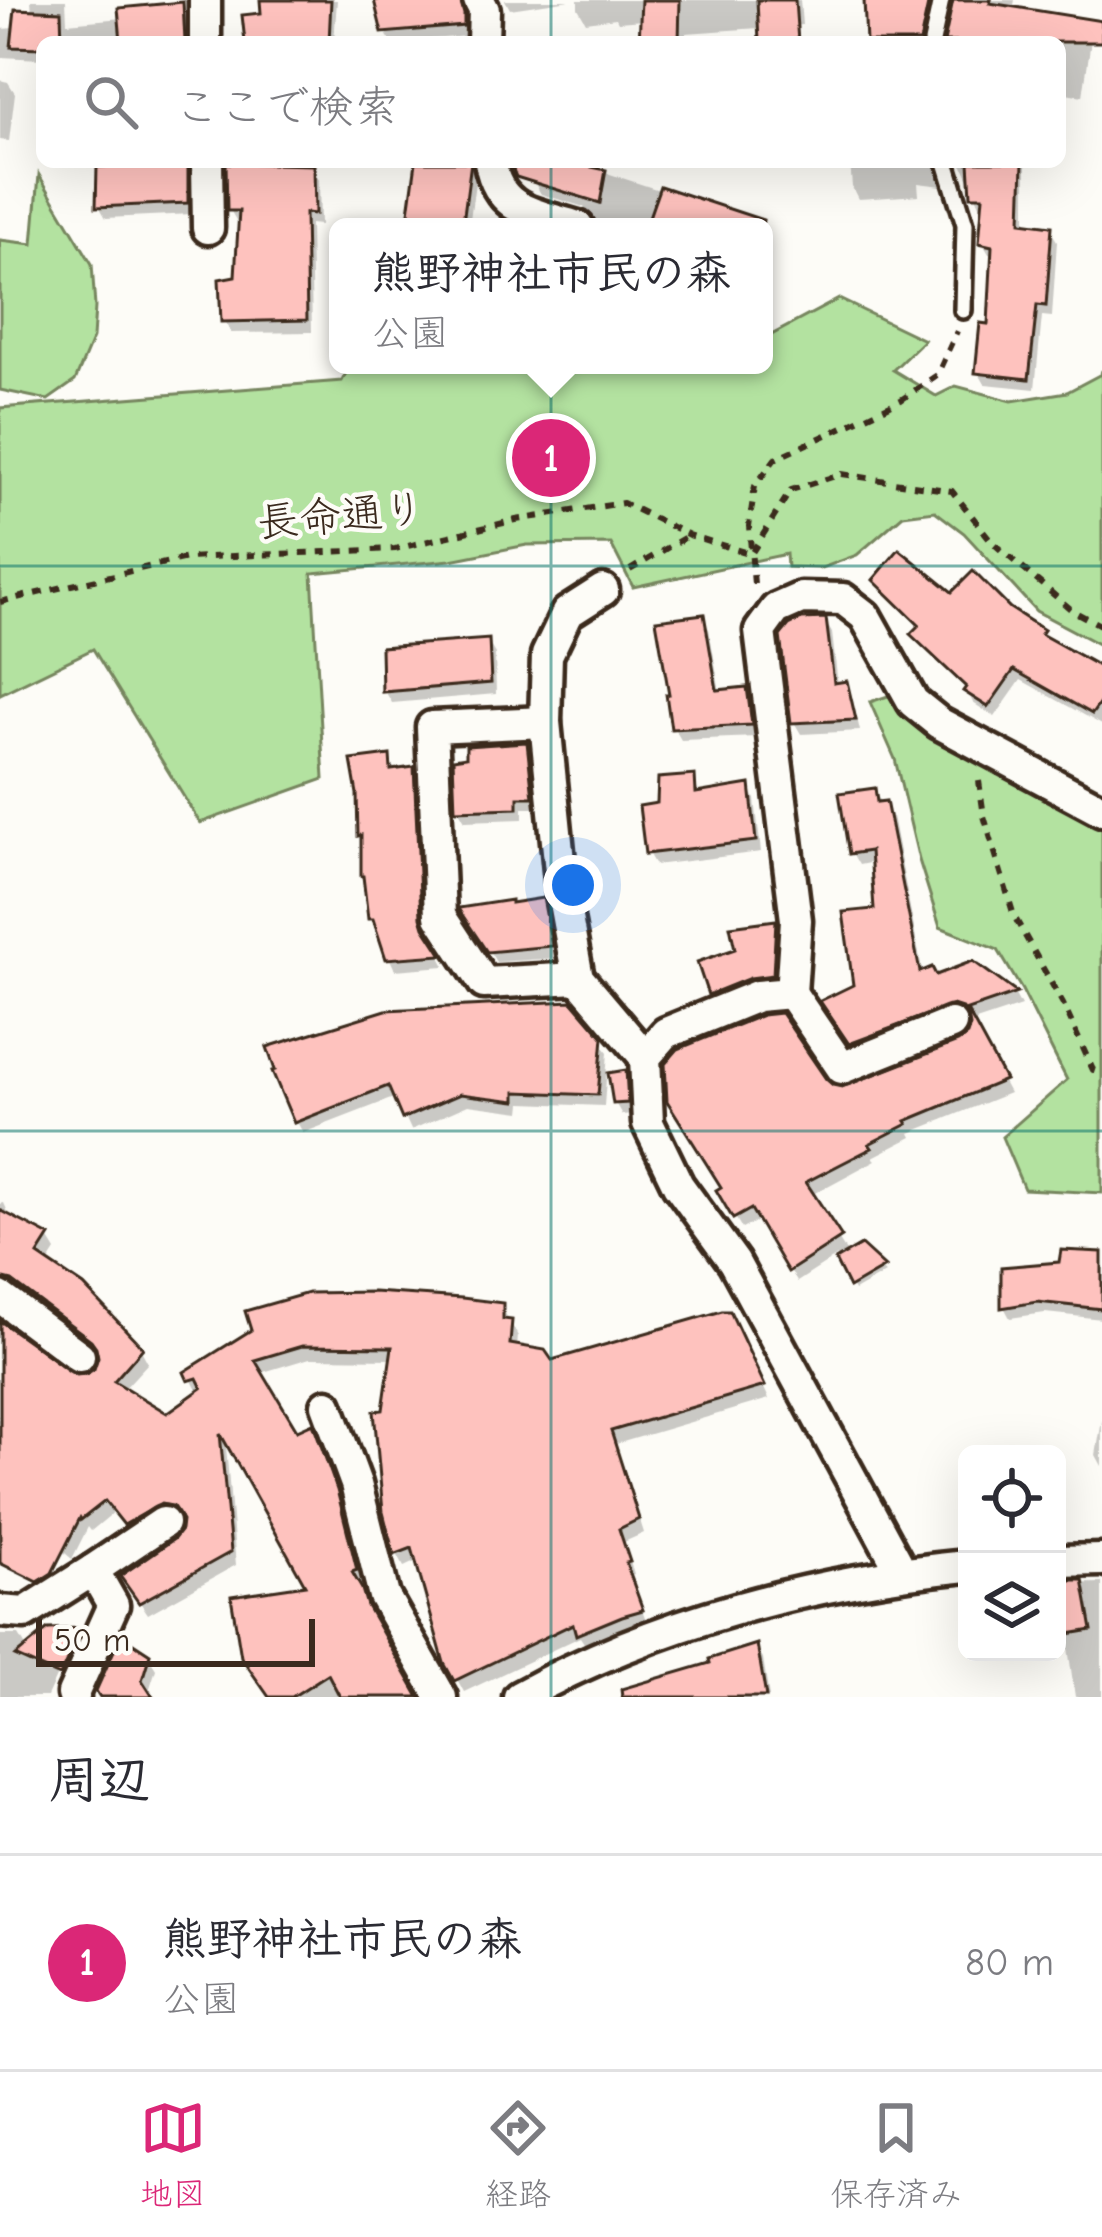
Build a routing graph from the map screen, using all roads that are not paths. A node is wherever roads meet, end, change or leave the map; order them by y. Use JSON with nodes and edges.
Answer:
{"nodes":[{"id":1,"x":205,"y":0,"type":"edge"},
{"id":2,"x":479,"y":0,"type":"edge"},
{"id":3,"x":941,"y":0,"type":"edge"},
{"id":4,"x":206,"y":36,"type":"edge"},
{"id":5,"x":483,"y":36,"type":"edge"},
{"id":6,"x":933,"y":36,"type":"edge"},
{"id":7,"x":207,"y":168,"type":"edge"},
{"id":8,"x":491,"y":168,"type":"edge"},
{"id":9,"x":948,"y":168,"type":"edge"},
{"id":10,"x":550,"y":218,"type":"edge"},
{"id":11,"x":208,"y":228,"type":"dead end"},
{"id":12,"x":963,"y":310,"type":"road end"},
{"id":13,"x":603,"y":590,"type":"road end"},
{"id":14,"x":545,"y":722,"type":"junction"},
{"id":15,"x":1102,"y":810,"type":"edge"},
{"id":16,"x":578,"y":978,"type":"junction"},
{"id":17,"x":791,"y":993,"type":"junction"},
{"id":18,"x":951,"y":1024,"type":"dead end"},
{"id":19,"x":644,"y":1057,"type":"junction"},
{"id":20,"x":0,"y":1297,"type":"edge"},
{"id":21,"x":79,"y":1356,"type":"dead end"},
{"id":22,"x":327,"y":1405,"type":"dead end"},
{"id":23,"x":163,"y":1522,"type":"dead end"},
{"id":24,"x":1102,"y":1560,"type":"edge"},
{"id":25,"x":1066,"y":1561,"type":"edge"},
{"id":26,"x":958,"y":1567,"type":"edge"},
{"id":27,"x":93,"y":1570,"type":"junction"},
{"id":28,"x":902,"y":1572,"type":"junction"},
{"id":29,"x":0,"y":1611,"type":"edge"},
{"id":30,"x":74,"y":1697,"type":"edge"},
{"id":31,"x":441,"y":1697,"type":"edge"},
{"id":32,"x":519,"y":1697,"type":"edge"}],
"edges":[{"from":1,"to":4,"type":"street"},
{"from":2,"to":5,"type":"street"},
{"from":3,"to":6,"type":"lane"},
{"from":7,"to":11,"type":"street"},
{"from":8,"to":10,"type":"street"},
{"from":9,"to":12,"type":"lane"},
{"from":13,"to":14,"type":"street"},
{"from":14,"to":16,"type":"street"},
{"from":14,"to":16,"type":"street"},
{"from":15,"to":17,"type":"street"},
{"from":16,"to":19,"type":"street"},
{"from":17,"to":18,"type":"street"},
{"from":17,"to":19,"type":"street"},
{"from":19,"to":28,"type":"street"},
{"from":20,"to":21,"type":"street"},
{"from":22,"to":31,"type":"street"},
{"from":23,"to":27,"type":"street"},
{"from":24,"to":25,"type":"street"},
{"from":26,"to":28,"type":"street"},
{"from":27,"to":29,"type":"street"},
{"from":27,"to":30,"type":"street"},
{"from":28,"to":32,"type":"street"}]}
